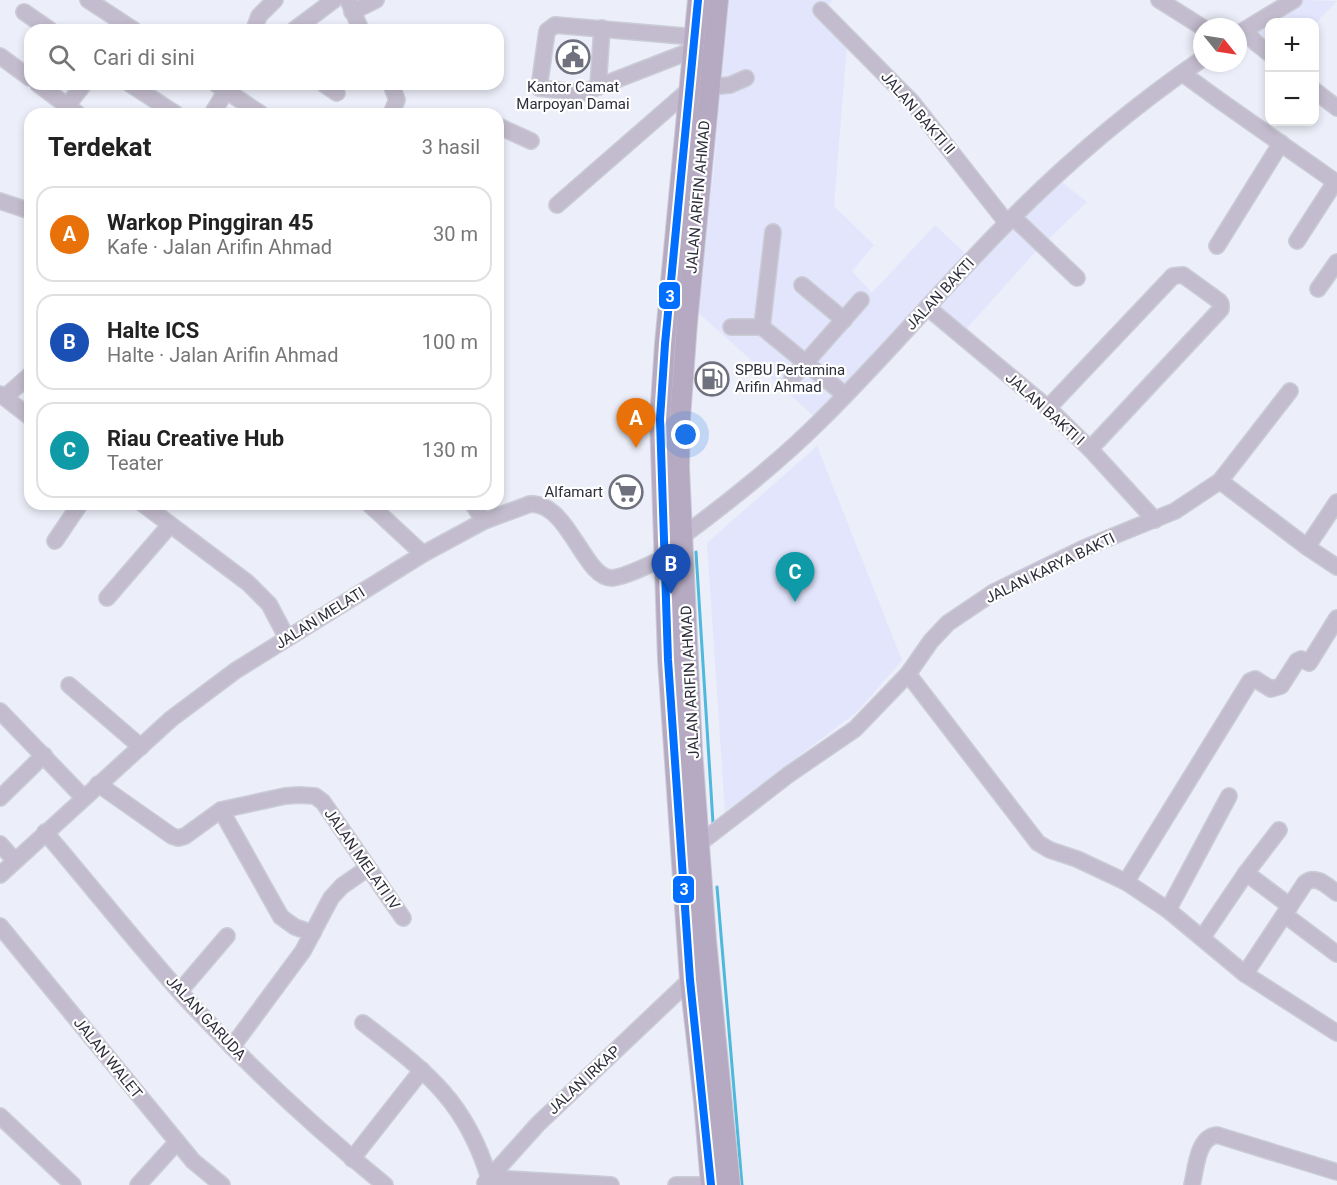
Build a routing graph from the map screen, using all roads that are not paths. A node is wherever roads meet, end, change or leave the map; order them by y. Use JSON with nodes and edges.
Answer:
{"nodes":[{"id":1,"x":88,"y":0,"type":"edge"},
{"id":2,"x":275,"y":0,"type":"edge"},
{"id":3,"x":334,"y":0,"type":"edge"},
{"id":4,"x":376,"y":0,"type":"edge"},
{"id":5,"x":698,"y":0,"type":"edge"},
{"id":6,"x":718,"y":0,"type":"edge"},
{"id":7,"x":1159,"y":0,"type":"edge"},
{"id":8,"x":1294,"y":0,"type":"edge"},
{"id":9,"x":350,"y":6,"type":"edge"},
{"id":10,"x":821,"y":10,"type":"dead end"},
{"id":11,"x":24,"y":12,"type":"dead end"},
{"id":12,"x":1193,"y":21,"type":"edge"},
{"id":13,"x":41,"y":24,"type":"edge"},
{"id":14,"x":121,"y":24,"type":"edge"},
{"id":15,"x":256,"y":24,"type":"edge"},
{"id":16,"x":302,"y":24,"type":"edge"},
{"id":17,"x":358,"y":24,"type":"edge"},
{"id":18,"x":602,"y":28,"type":"junction"},
{"id":19,"x":1247,"y":28,"type":"edge"},
{"id":20,"x":1247,"y":37,"type":"edge"},
{"id":21,"x":694,"y":44,"type":"junction"},
{"id":22,"x":1265,"y":51,"type":"edge"},
{"id":23,"x":0,"y":56,"type":"edge"},
{"id":24,"x":1193,"y":65,"type":"edge"},
{"id":25,"x":1182,"y":73,"type":"junction"},
{"id":26,"x":24,"y":74,"type":"edge"},
{"id":27,"x":746,"y":78,"type":"dead end"},
{"id":28,"x":598,"y":87,"type":"junction"},
{"id":29,"x":699,"y":89,"type":"junction"},
{"id":30,"x":46,"y":90,"type":"edge"},
{"id":31,"x":81,"y":90,"type":"edge"},
{"id":32,"x":139,"y":90,"type":"edge"},
{"id":33,"x":220,"y":90,"type":"edge"},
{"id":34,"x":225,"y":90,"type":"edge"},
{"id":35,"x":333,"y":90,"type":"edge"},
{"id":36,"x":394,"y":90,"type":"edge"},
{"id":37,"x":337,"y":93,"type":"dead end"},
{"id":38,"x":1319,"y":94,"type":"edge"},
{"id":39,"x":70,"y":108,"type":"edge"},
{"id":40,"x":74,"y":108,"type":"edge"},
{"id":41,"x":167,"y":108,"type":"edge"},
{"id":42,"x":214,"y":108,"type":"edge"},
{"id":43,"x":252,"y":108,"type":"edge"},
{"id":44,"x":394,"y":108,"type":"edge"},
{"id":45,"x":1337,"y":108,"type":"edge"},
{"id":46,"x":504,"y":129,"type":"edge"},
{"id":47,"x":531,"y":141,"type":"dead end"},
{"id":48,"x":1281,"y":143,"type":"junction"},
{"id":49,"x":1336,"y":182,"type":"edge"},
{"id":50,"x":0,"y":201,"type":"edge"},
{"id":51,"x":557,"y":205,"type":"dead end"},
{"id":52,"x":688,"y":207,"type":"junction"},
{"id":53,"x":24,"y":209,"type":"edge"},
{"id":54,"x":1010,"y":220,"type":"junction"},
{"id":55,"x":773,"y":232,"type":"dead end"},
{"id":56,"x":1297,"y":241,"type":"dead end"},
{"id":57,"x":1217,"y":246,"type":"dead end"},
{"id":58,"x":1337,"y":262,"type":"edge"},
{"id":59,"x":1077,"y":278,"type":"dead end"},
{"id":60,"x":802,"y":285,"type":"dead end"},
{"id":61,"x":1318,"y":290,"type":"dead end"},
{"id":62,"x":861,"y":300,"type":"dead end"},
{"id":63,"x":927,"y":307,"type":"junction"},
{"id":64,"x":844,"y":320,"type":"junction"},
{"id":65,"x":731,"y":327,"type":"dead end"},
{"id":66,"x":762,"y":327,"type":"junction"},
{"id":67,"x":807,"y":362,"type":"junction"},
{"id":68,"x":792,"y":378,"type":"dead end"},
{"id":69,"x":24,"y":379,"type":"edge"},
{"id":70,"x":1290,"y":391,"type":"dead end"},
{"id":71,"x":2,"y":395,"type":"edge"},
{"id":72,"x":845,"y":395,"type":"junction"},
{"id":73,"x":1048,"y":408,"type":"junction"},
{"id":74,"x":24,"y":412,"type":"edge"},
{"id":75,"x":1090,"y":449,"type":"junction"},
{"id":76,"x":1220,"y":481,"type":"junction"},
{"id":77,"x":1337,"y":502,"type":"edge"},
{"id":78,"x":76,"y":510,"type":"edge"},
{"id":79,"x":151,"y":510,"type":"edge"},
{"id":80,"x":375,"y":510,"type":"edge"},
{"id":81,"x":477,"y":510,"type":"edge"},
{"id":82,"x":1155,"y":520,"type":"junction"},
{"id":83,"x":484,"y":521,"type":"junction"},
{"id":84,"x":171,"y":525,"type":"junction"},
{"id":85,"x":684,"y":535,"type":"junction"},
{"id":86,"x":55,"y":541,"type":"dead end"},
{"id":87,"x":1306,"y":547,"type":"junction"},
{"id":88,"x":423,"y":554,"type":"junction"},
{"id":89,"x":664,"y":558,"type":"junction"},
{"id":90,"x":1337,"y":567,"type":"edge"},
{"id":91,"x":107,"y":598,"type":"dead end"},
{"id":92,"x":1337,"y":618,"type":"edge"},
{"id":93,"x":287,"y":638,"type":"junction"},
{"id":94,"x":908,"y":674,"type":"junction"},
{"id":95,"x":69,"y":685,"type":"dead end"},
{"id":96,"x":1,"y":714,"type":"edge"},
{"id":97,"x":141,"y":747,"type":"junction"},
{"id":98,"x":44,"y":755,"type":"junction"},
{"id":99,"x":98,"y":784,"type":"junction"},
{"id":100,"x":1229,"y":796,"type":"dead end"},
{"id":101,"x":83,"y":797,"type":"junction"},
{"id":102,"x":0,"y":798,"type":"edge"},
{"id":103,"x":221,"y":810,"type":"junction"},
{"id":104,"x":1279,"y":830,"type":"dead end"},
{"id":105,"x":45,"y":832,"type":"junction"},
{"id":106,"x":700,"y":843,"type":"junction"},
{"id":107,"x":0,"y":844,"type":"edge"},
{"id":108,"x":15,"y":861,"type":"junction"},
{"id":109,"x":368,"y":867,"type":"junction"},
{"id":110,"x":1246,"y":873,"type":"junction"},
{"id":111,"x":0,"y":875,"type":"edge"},
{"id":112,"x":1126,"y":882,"type":"junction"},
{"id":113,"x":1337,"y":893,"type":"edge"},
{"id":114,"x":1168,"y":910,"type":"junction"},
{"id":115,"x":1287,"y":910,"type":"junction"},
{"id":116,"x":403,"y":918,"type":"dead end"},
{"id":117,"x":0,"y":926,"type":"edge"},
{"id":118,"x":313,"y":933,"type":"junction"},
{"id":119,"x":227,"y":936,"type":"dead end"},
{"id":120,"x":1202,"y":939,"type":"junction"},
{"id":121,"x":697,"y":941,"type":"junction"},
{"id":122,"x":1337,"y":954,"type":"edge"},
{"id":123,"x":1245,"y":974,"type":"junction"},
{"id":124,"x":690,"y":980,"type":"junction"},
{"id":125,"x":180,"y":991,"type":"junction"},
{"id":126,"x":363,"y":1023,"type":"dead end"},
{"id":127,"x":1337,"y":1033,"type":"edge"},
{"id":128,"x":232,"y":1047,"type":"junction"},
{"id":129,"x":423,"y":1070,"type":"junction"},
{"id":130,"x":0,"y":1116,"type":"edge"},
{"id":131,"x":177,"y":1142,"type":"junction"},
{"id":132,"x":352,"y":1158,"type":"junction"},
{"id":133,"x":1337,"y":1172,"type":"edge"},
{"id":134,"x":486,"y":1182,"type":"edge"},
{"id":135,"x":73,"y":1185,"type":"edge"},
{"id":136,"x":138,"y":1185,"type":"edge"},
{"id":137,"x":222,"y":1185,"type":"edge"},
{"id":138,"x":385,"y":1185,"type":"edge"},
{"id":139,"x":611,"y":1185,"type":"edge"},
{"id":140,"x":676,"y":1185,"type":"edge"},
{"id":141,"x":711,"y":1185,"type":"edge"},
{"id":142,"x":730,"y":1185,"type":"edge"},
{"id":143,"x":1192,"y":1185,"type":"edge"}],
"edges":[{"from":1,"to":14,"type":"street"},
{"from":2,"to":15,"type":"street"},
{"from":3,"to":16,"type":"street"},
{"from":4,"to":9,"type":"street"},
{"from":5,"to":21,"type":"main road","name":"JALAN ARIFIN AHMAD"},
{"from":6,"to":29,"type":"main road","name":"JALAN ARIFIN AHMAD"},
{"from":7,"to":12,"type":"street"},
{"from":8,"to":19,"type":"street"},
{"from":9,"to":17,"type":"street"},
{"from":10,"to":54,"type":"street","name":"JALAN BAKTI II"},
{"from":11,"to":13,"type":"street"},
{"from":18,"to":21,"type":"street"},
{"from":18,"to":28,"type":"street"},
{"from":18,"to":28,"type":"street"},
{"from":20,"to":22,"type":"street"},
{"from":21,"to":28,"type":"street"},
{"from":21,"to":29,"type":"main road","name":"JALAN ARIFIN AHMAD"},
{"from":23,"to":26,"type":"street"},
{"from":24,"to":25,"type":"street","name":"JALAN BAKTI"},
{"from":25,"to":48,"type":"street"},
{"from":25,"to":54,"type":"street","name":"JALAN BAKTI"},
{"from":27,"to":29,"type":"street"},
{"from":29,"to":51,"type":"street"},
{"from":29,"to":52,"type":"main road","name":"JALAN ARIFIN AHMAD"},
{"from":30,"to":39,"type":"street"},
{"from":31,"to":40,"type":"street"},
{"from":32,"to":41,"type":"street"},
{"from":33,"to":42,"type":"street"},
{"from":34,"to":43,"type":"street"},
{"from":35,"to":37,"type":"street"},
{"from":36,"to":44,"type":"street"},
{"from":38,"to":45,"type":"street"},
{"from":46,"to":47,"type":"street"},
{"from":48,"to":49,"type":"street"},
{"from":48,"to":57,"type":"street"},
{"from":49,"to":56,"type":"street"},
{"from":50,"to":53,"type":"street"},
{"from":52,"to":85,"type":"main road","name":"JALAN ARIFIN AHMAD"},
{"from":52,"to":89,"type":"main road","name":"JALAN ARIFIN AHMAD"},
{"from":54,"to":59,"type":"street","name":"JALAN BAKTI II"},
{"from":54,"to":63,"type":"street","name":"JALAN BAKTI"},
{"from":55,"to":66,"type":"street"},
{"from":58,"to":61,"type":"street"},
{"from":60,"to":64,"type":"street"},
{"from":62,"to":64,"type":"street"},
{"from":63,"to":72,"type":"street","name":"JALAN BAKTI"},
{"from":63,"to":73,"type":"street","name":"JALAN BAKTI I"},
{"from":64,"to":67,"type":"street"},
{"from":65,"to":66,"type":"street"},
{"from":66,"to":67,"type":"street"},
{"from":67,"to":68,"type":"street"},
{"from":67,"to":72,"type":"street"},
{"from":69,"to":71,"type":"street"},
{"from":70,"to":76,"type":"street","name":"JALAN KARYA BAKTI"},
{"from":71,"to":74,"type":"street"},
{"from":72,"to":85,"type":"street","name":"JALAN BAKTI"},
{"from":73,"to":75,"type":"street","name":"JALAN BAKTI I"},
{"from":73,"to":75,"type":"street"},
{"from":75,"to":82,"type":"street","name":"JALAN BAKTI I"},
{"from":76,"to":82,"type":"street","name":"JALAN KARYA BAKTI"},
{"from":76,"to":87,"type":"street"},
{"from":77,"to":87,"type":"street"},
{"from":78,"to":86,"type":"street"},
{"from":79,"to":84,"type":"street"},
{"from":80,"to":88,"type":"street"},
{"from":81,"to":83,"type":"street"},
{"from":82,"to":94,"type":"street","name":"JALAN KARYA BAKTI"},
{"from":83,"to":88,"type":"street","name":"JALAN MELATI"},
{"from":83,"to":89,"type":"street","name":"JALAN MELATI"},
{"from":84,"to":91,"type":"street"},
{"from":84,"to":93,"type":"street"},
{"from":85,"to":106,"type":"main road","name":"JALAN ARIFIN AHMAD"},
{"from":87,"to":90,"type":"street"},
{"from":88,"to":93,"type":"street","name":"JALAN MELATI"},
{"from":89,"to":121,"type":"main road","name":"JALAN ARIFIN AHMAD"},
{"from":92,"to":112,"type":"street"},
{"from":93,"to":97,"type":"street","name":"JALAN MELATI"},
{"from":94,"to":106,"type":"street","name":"JALAN KARYA BAKTI"},
{"from":94,"to":112,"type":"street"},
{"from":95,"to":97,"type":"street"},
{"from":96,"to":98,"type":"street"},
{"from":97,"to":99,"type":"street","name":"JALAN MELATI"},
{"from":98,"to":101,"type":"street"},
{"from":98,"to":102,"type":"street"},
{"from":99,"to":101,"type":"street","name":"JALAN MELATI"},
{"from":99,"to":103,"type":"street","name":"JALAN MELATI IV"},
{"from":100,"to":114,"type":"street"},
{"from":101,"to":105,"type":"street","name":"JALAN MELATI"},
{"from":103,"to":109,"type":"street","name":"JALAN MELATI IV"},
{"from":103,"to":118,"type":"street"},
{"from":104,"to":110,"type":"street"},
{"from":105,"to":108,"type":"street","name":"JALAN MELATI"},
{"from":105,"to":125,"type":"street","name":"JALAN GARUDA"},
{"from":106,"to":121,"type":"main road","name":"JALAN ARIFIN AHMAD"},
{"from":107,"to":108,"type":"street"},
{"from":108,"to":111,"type":"street","name":"JALAN MELATI"},
{"from":109,"to":116,"type":"street","name":"JALAN MELATI IV"},
{"from":109,"to":118,"type":"street"},
{"from":110,"to":115,"type":"street"},
{"from":110,"to":120,"type":"street"},
{"from":112,"to":114,"type":"street"},
{"from":113,"to":115,"type":"street"},
{"from":114,"to":120,"type":"street"},
{"from":115,"to":122,"type":"street"},
{"from":115,"to":123,"type":"street"},
{"from":117,"to":131,"type":"street","name":"JALAN WALET"},
{"from":118,"to":128,"type":"street"},
{"from":119,"to":125,"type":"street"},
{"from":120,"to":123,"type":"street"},
{"from":121,"to":124,"type":"main road","name":"JALAN ARIFIN AHMAD"},
{"from":121,"to":142,"type":"main road","name":"JALAN ARIFIN AHMAD"},
{"from":123,"to":127,"type":"street"},
{"from":124,"to":134,"type":"street","name":"JALAN IRKAP"},
{"from":124,"to":141,"type":"main road","name":"JALAN ARIFIN AHMAD"},
{"from":125,"to":128,"type":"street","name":"JALAN GARUDA"},
{"from":126,"to":129,"type":"street"},
{"from":128,"to":132,"type":"street","name":"JALAN GARUDA"},
{"from":129,"to":132,"type":"street"},
{"from":129,"to":134,"type":"street"},
{"from":130,"to":135,"type":"street"},
{"from":131,"to":136,"type":"street"},
{"from":131,"to":137,"type":"street","name":"JALAN WALET"},
{"from":132,"to":138,"type":"street","name":"JALAN GARUDA"},
{"from":133,"to":143,"type":"street"},
{"from":134,"to":139,"type":"street"},
{"from":140,"to":141,"type":"street"}]}
